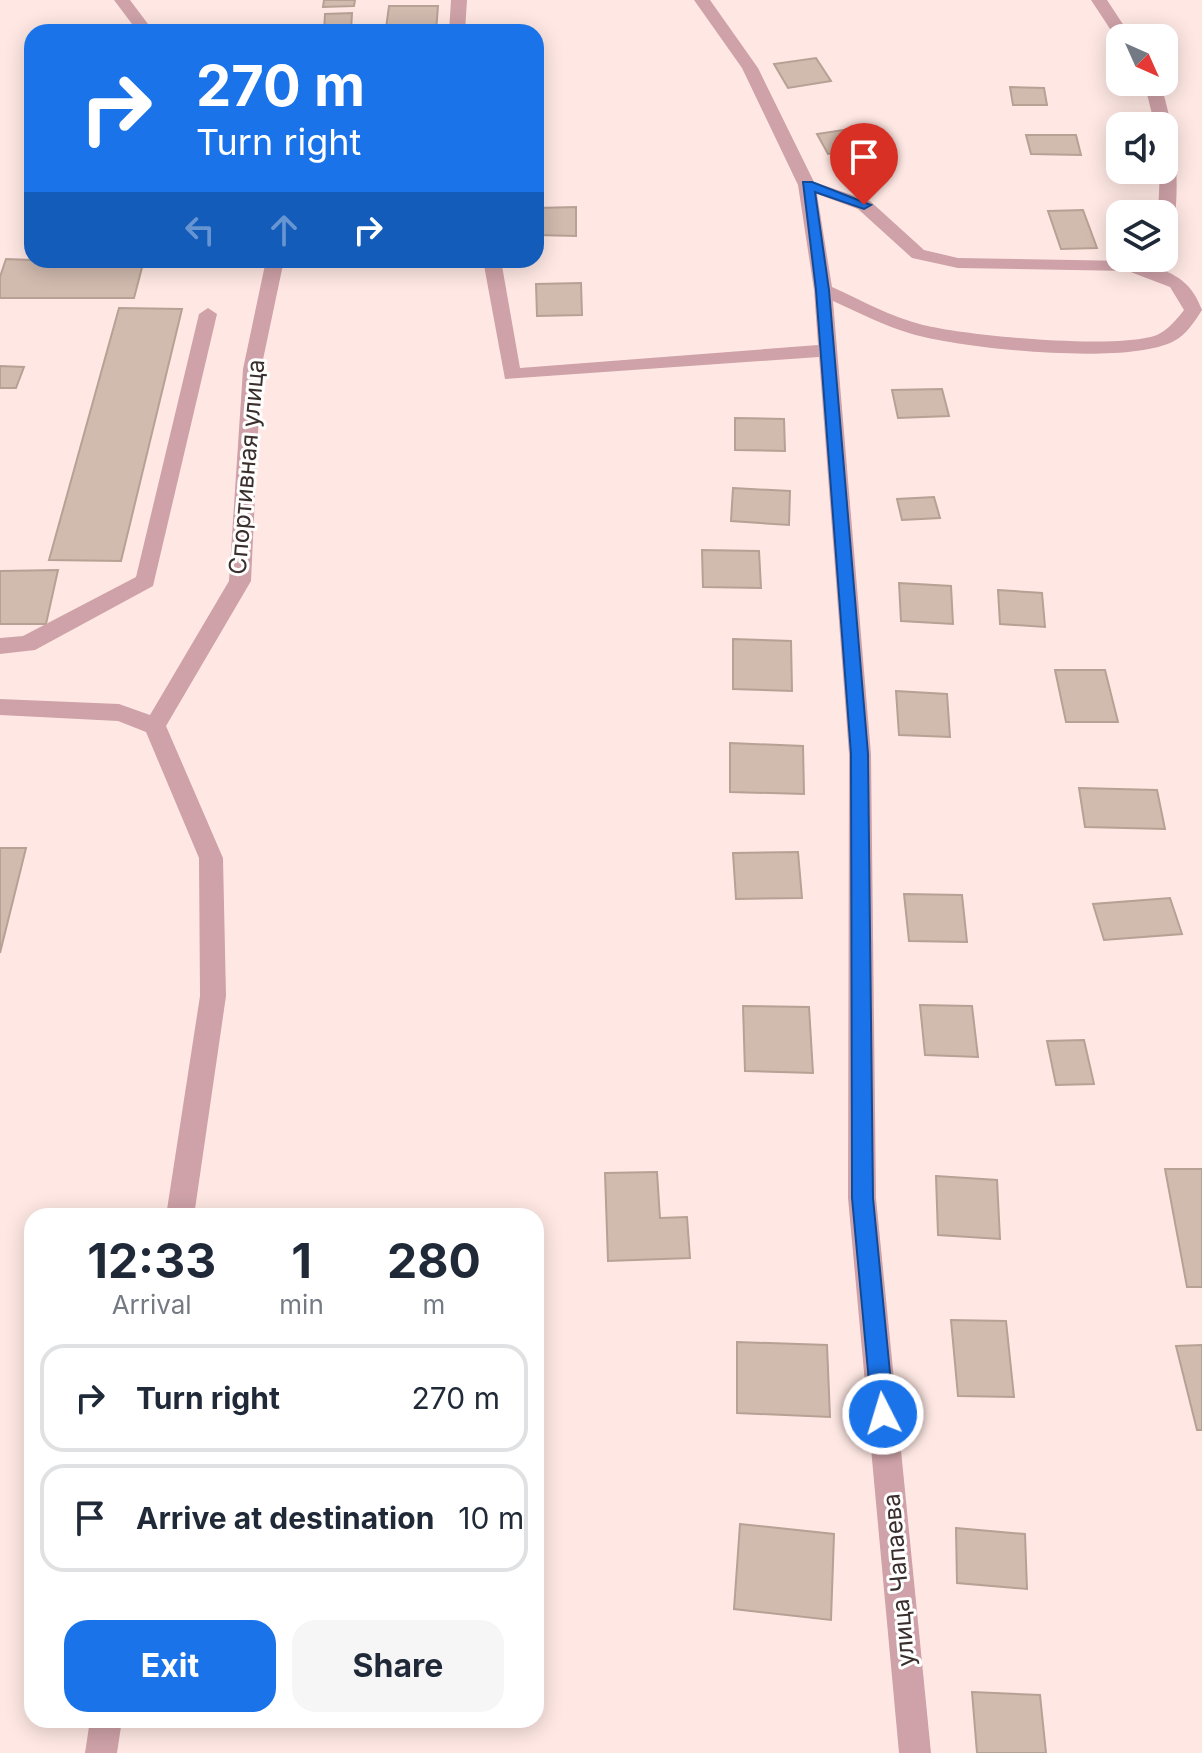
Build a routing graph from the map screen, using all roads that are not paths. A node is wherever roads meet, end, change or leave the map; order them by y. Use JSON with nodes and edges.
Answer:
{"nodes":[{"id":1,"x":122,"y":0,"type":"edge"},
{"id":2,"x":459,"y":0,"type":"edge"},
{"id":3,"x":702,"y":0,"type":"edge"},
{"id":4,"x":1099,"y":0,"type":"edge"},
{"id":5,"x":140,"y":24,"type":"edge"},
{"id":6,"x":458,"y":24,"type":"edge"},
{"id":7,"x":1115,"y":24,"type":"edge"},
{"id":8,"x":1156,"y":96,"type":"edge"},
{"id":9,"x":807,"y":185,"type":"junction"},
{"id":10,"x":1170,"y":200,"type":"edge"},
{"id":11,"x":1106,"y":266,"type":"edge"},
{"id":12,"x":273,"y":268,"type":"edge"},
{"id":13,"x":493,"y":268,"type":"edge"},
{"id":14,"x":1148,"y":272,"type":"edge"},
{"id":15,"x":823,"y":290,"type":"junction"},
{"id":16,"x":208,"y":314,"type":"dead end"},
{"id":17,"x":827,"y":350,"type":"junction"},
{"id":18,"x":0,"y":646,"type":"edge"},
{"id":19,"x":0,"y":707,"type":"edge"},
{"id":20,"x":155,"y":726,"type":"junction"},
{"id":21,"x":181,"y":1208,"type":"edge"},
{"id":22,"x":105,"y":1728,"type":"edge"},
{"id":23,"x":101,"y":1753,"type":"edge"},
{"id":24,"x":915,"y":1753,"type":"edge"}],
"edges":[{"from":1,"to":5,"type":"street"},
{"from":2,"to":6,"type":"street"},
{"from":3,"to":9,"type":"street","name":"улица Чапаева"},
{"from":4,"to":7,"type":"street"},
{"from":8,"to":10,"type":"street"},
{"from":9,"to":11,"type":"street"},
{"from":9,"to":15,"type":"street","name":"улица Чапаева"},
{"from":12,"to":20,"type":"street","name":"Спортивная улица"},
{"from":13,"to":17,"type":"street"},
{"from":14,"to":15,"type":"street"},
{"from":15,"to":17,"type":"street","name":"улица Чапаева"},
{"from":16,"to":18,"type":"street"},
{"from":17,"to":24,"type":"street","name":"улица Чапаева"},
{"from":19,"to":20,"type":"street"},
{"from":20,"to":21,"type":"street"},
{"from":22,"to":23,"type":"street"}]}
